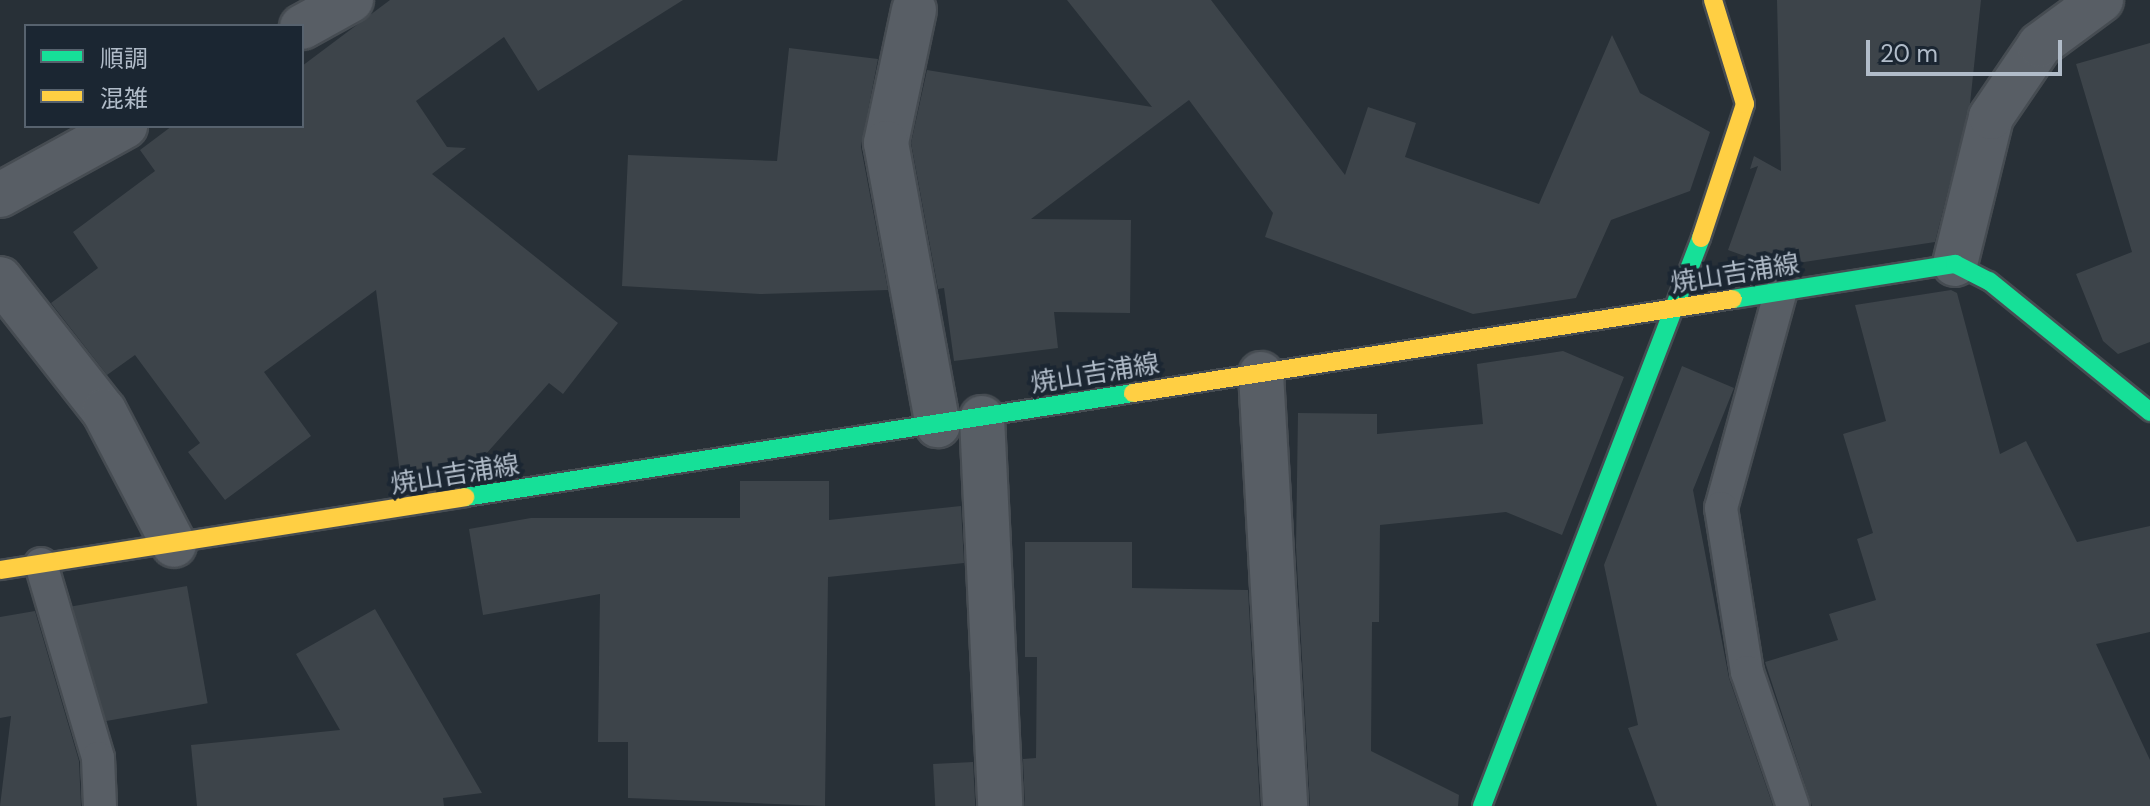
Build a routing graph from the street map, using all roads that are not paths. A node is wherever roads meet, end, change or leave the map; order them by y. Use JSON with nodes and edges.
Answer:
{"nodes":[{"id":1,"x":351,"y":0,"type":"edge"},
{"id":2,"x":1713,"y":0,"type":"edge"},
{"id":3,"x":2101,"y":0,"type":"edge"},
{"id":4,"x":914,"y":10,"type":"dead end"},
{"id":5,"x":304,"y":26,"type":"edge"},
{"id":6,"x":121,"y":128,"type":"edge"},
{"id":7,"x":0,"y":195,"type":"edge"},
{"id":8,"x":1955,"y":264,"type":"junction"},
{"id":9,"x":0,"y":279,"type":"edge"},
{"id":10,"x":1780,"y":294,"type":"junction"},
{"id":11,"x":1678,"y":309,"type":"junction"},
{"id":12,"x":1261,"y":374,"type":"junction"},
{"id":13,"x":2150,"y":412,"type":"edge"},
{"id":14,"x":982,"y":418,"type":"junction"},
{"id":15,"x":938,"y":425,"type":"junction"},
{"id":16,"x":174,"y":545,"type":"junction"},
{"id":17,"x":41,"y":564,"type":"junction"},
{"id":18,"x":0,"y":570,"type":"edge"},
{"id":19,"x":100,"y":806,"type":"edge"},
{"id":20,"x":1000,"y":806,"type":"edge"},
{"id":21,"x":1285,"y":806,"type":"edge"},
{"id":22,"x":1482,"y":806,"type":"edge"},
{"id":23,"x":1793,"y":806,"type":"edge"}],
"edges":[{"from":1,"to":5,"type":"street"},
{"from":2,"to":11,"type":"main road"},
{"from":3,"to":8,"type":"street"},
{"from":4,"to":15,"type":"street"},
{"from":6,"to":7,"type":"street"},
{"from":8,"to":10,"type":"main road","name":"焼山吉浦線"},
{"from":8,"to":13,"type":"main road"},
{"from":9,"to":16,"type":"street"},
{"from":10,"to":11,"type":"main road","name":"焼山吉浦線"},
{"from":10,"to":23,"type":"lane"},
{"from":11,"to":12,"type":"main road","name":"焼山吉浦線"},
{"from":11,"to":22,"type":"main road"},
{"from":12,"to":14,"type":"main road","name":"焼山吉浦線"},
{"from":12,"to":21,"type":"street"},
{"from":14,"to":15,"type":"main road","name":"焼山吉浦線"},
{"from":14,"to":20,"type":"street"},
{"from":15,"to":16,"type":"main road","name":"焼山吉浦線"},
{"from":16,"to":17,"type":"main road","name":"焼山吉浦線"},
{"from":17,"to":18,"type":"main road","name":"焼山吉浦線"},
{"from":17,"to":19,"type":"lane"}]}
